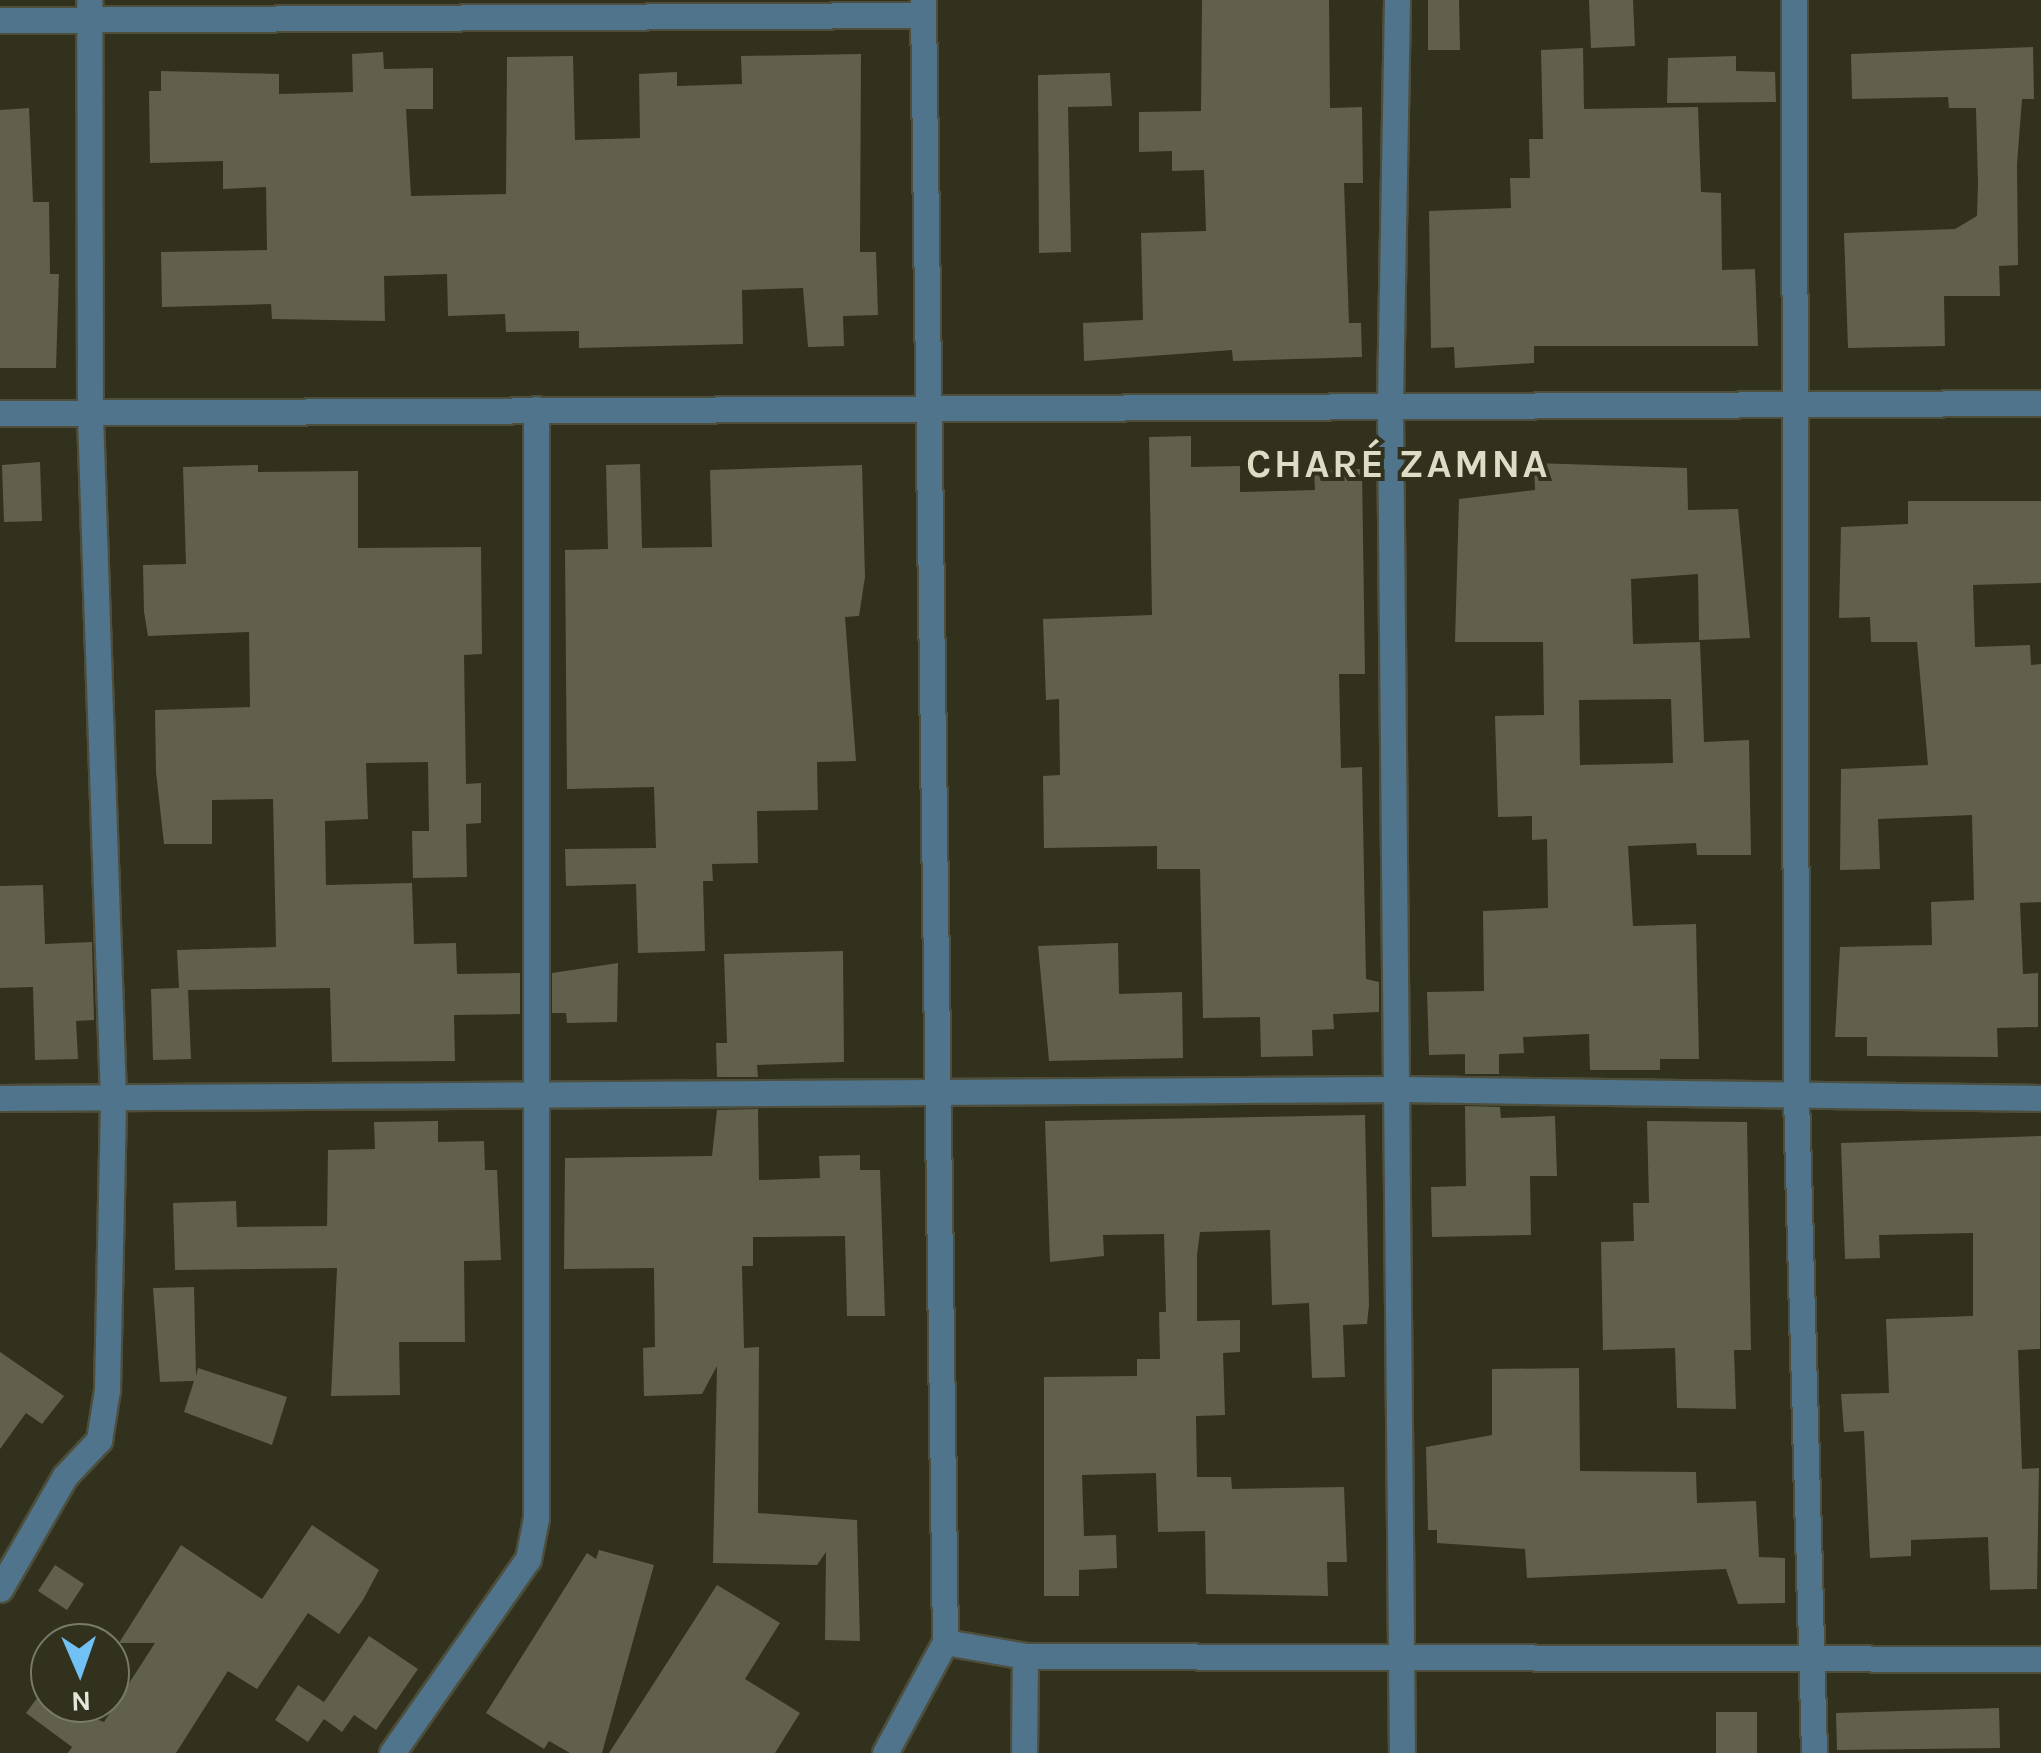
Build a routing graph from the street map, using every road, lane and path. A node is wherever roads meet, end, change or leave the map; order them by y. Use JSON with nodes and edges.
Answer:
{"nodes":[{"id":1,"x":1397,"y":0,"type":"edge"},
{"id":2,"x":1794,"y":0,"type":"edge"},
{"id":3,"x":923,"y":7,"type":"edge"},
{"id":4,"x":89,"y":12,"type":"edge"},
{"id":5,"x":0,"y":20,"type":"edge"},
{"id":6,"x":2041,"y":403,"type":"edge"},
{"id":7,"x":1796,"y":406,"type":"junction"},
{"id":8,"x":536,"y":409,"type":"junction"},
{"id":9,"x":1390,"y":410,"type":"junction"},
{"id":10,"x":931,"y":411,"type":"junction"},
{"id":11,"x":0,"y":413,"type":"edge"},
{"id":12,"x":90,"y":415,"type":"junction"},
{"id":13,"x":1398,"y":1089,"type":"junction"},
{"id":14,"x":942,"y":1093,"type":"junction"},
{"id":15,"x":1796,"y":1096,"type":"junction"},
{"id":16,"x":0,"y":1098,"type":"edge"},
{"id":17,"x":112,"y":1098,"type":"junction"},
{"id":18,"x":535,"y":1098,"type":"junction"},
{"id":19,"x":2041,"y":1098,"type":"edge"},
{"id":20,"x":0,"y":1590,"type":"edge"},
{"id":21,"x":945,"y":1642,"type":"junction"},
{"id":22,"x":1402,"y":1652,"type":"junction"},
{"id":23,"x":1815,"y":1654,"type":"junction"},
{"id":24,"x":1025,"y":1656,"type":"junction"},
{"id":25,"x":2041,"y":1659,"type":"edge"},
{"id":26,"x":392,"y":1753,"type":"edge"},
{"id":27,"x":885,"y":1753,"type":"edge"},
{"id":28,"x":1024,"y":1753,"type":"edge"},
{"id":29,"x":1402,"y":1753,"type":"edge"},
{"id":30,"x":1814,"y":1753,"type":"edge"}],
"edges":[{"from":1,"to":9,"type":"street"},
{"from":2,"to":7,"type":"street"},
{"from":3,"to":4,"type":"street"},
{"from":3,"to":10,"type":"street"},
{"from":4,"to":5,"type":"street"},
{"from":4,"to":12,"type":"street"},
{"from":6,"to":7,"type":"street"},
{"from":7,"to":9,"type":"street"},
{"from":7,"to":15,"type":"street"},
{"from":8,"to":10,"type":"street"},
{"from":8,"to":12,"type":"street"},
{"from":8,"to":18,"type":"street"},
{"from":9,"to":10,"type":"street"},
{"from":9,"to":13,"type":"street"},
{"from":10,"to":14,"type":"street"},
{"from":11,"to":12,"type":"street"},
{"from":12,"to":17,"type":"street"},
{"from":13,"to":14,"type":"street"},
{"from":13,"to":15,"type":"street"},
{"from":13,"to":22,"type":"street"},
{"from":14,"to":18,"type":"street"},
{"from":14,"to":21,"type":"street"},
{"from":15,"to":19,"type":"street"},
{"from":15,"to":23,"type":"street"},
{"from":16,"to":17,"type":"street"},
{"from":17,"to":18,"type":"street"},
{"from":17,"to":20,"type":"street"},
{"from":18,"to":26,"type":"street"},
{"from":21,"to":24,"type":"street"},
{"from":21,"to":27,"type":"street"},
{"from":22,"to":23,"type":"street"},
{"from":22,"to":24,"type":"street"},
{"from":22,"to":29,"type":"street"},
{"from":23,"to":25,"type":"street"},
{"from":23,"to":30,"type":"street"},
{"from":24,"to":28,"type":"street"}]}
